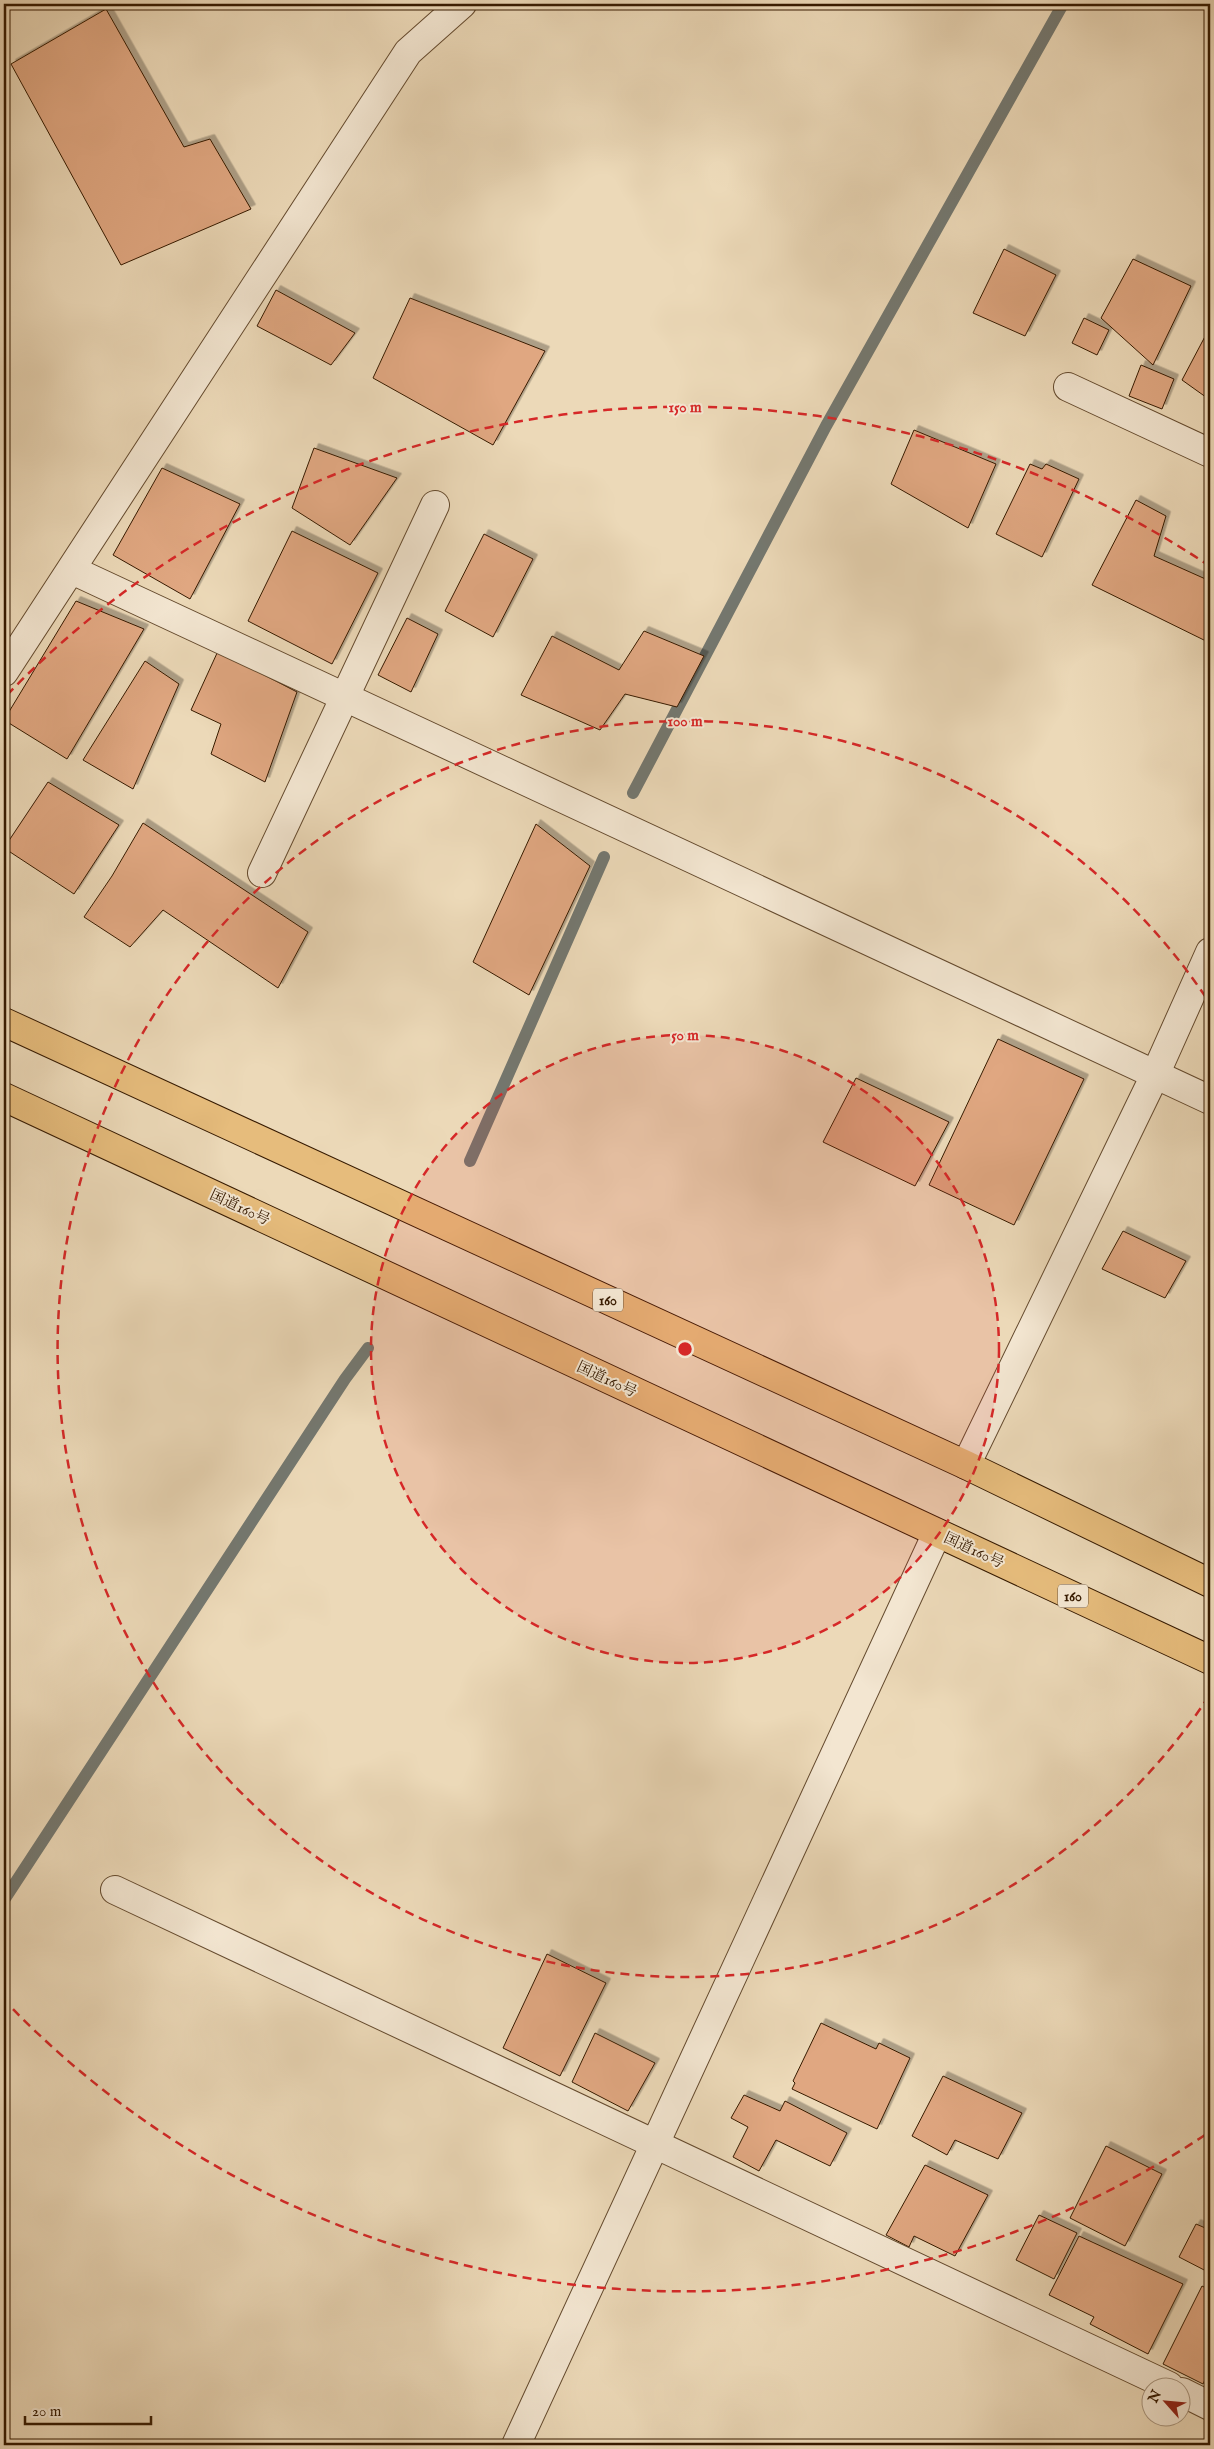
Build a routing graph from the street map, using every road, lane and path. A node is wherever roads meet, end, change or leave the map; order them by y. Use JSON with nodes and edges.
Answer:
{"nodes":[{"id":1,"x":462,"y":4,"type":"edge"},
{"id":2,"x":1068,"y":386,"type":"dead end"},
{"id":3,"x":1210,"y":454,"type":"edge"},
{"id":4,"x":435,"y":505,"type":"dead end"},
{"id":5,"x":72,"y":570,"type":"junction"},
{"id":6,"x":4,"y":672,"type":"edge"},
{"id":7,"x":344,"y":697,"type":"junction"},
{"id":8,"x":262,"y":873,"type":"dead end"},
{"id":9,"x":1210,"y":952,"type":"edge"},
{"id":10,"x":4,"y":1022,"type":"edge"},
{"id":11,"x":1155,"y":1075,"type":"junction"},
{"id":12,"x":4,"y":1097,"type":"edge"},
{"id":13,"x":1210,"y":1100,"type":"edge"},
{"id":14,"x":966,"y":1465,"type":"junction"},
{"id":15,"x":937,"y":1533,"type":"junction"},
{"id":16,"x":1210,"y":1583,"type":"edge"},
{"id":17,"x":1210,"y":1660,"type":"edge"},
{"id":18,"x":115,"y":1890,"type":"dead end"},
{"id":19,"x":655,"y":2145,"type":"junction"},
{"id":20,"x":1148,"y":2376,"type":"edge"},
{"id":21,"x":1192,"y":2397,"type":"edge"},
{"id":22,"x":1210,"y":2406,"type":"edge"},
{"id":23,"x":516,"y":2445,"type":"edge"}],
"edges":[{"from":1,"to":5,"type":"street"},
{"from":2,"to":3,"type":"street"},
{"from":4,"to":7,"type":"street"},
{"from":5,"to":6,"type":"street"},
{"from":5,"to":7,"type":"street"},
{"from":7,"to":8,"type":"street"},
{"from":7,"to":11,"type":"street"},
{"from":9,"to":11,"type":"street"},
{"from":10,"to":14,"type":"highway","number":"160"},
{"from":11,"to":13,"type":"street"},
{"from":11,"to":14,"type":"street"},
{"from":12,"to":15,"type":"highway","name":"国道160号","number":"160"},
{"from":14,"to":16,"type":"highway","number":"160"},
{"from":15,"to":17,"type":"highway","name":"国道160号","number":"160"},
{"from":15,"to":19,"type":"street"},
{"from":18,"to":19,"type":"street"},
{"from":19,"to":20,"type":"street"},
{"from":19,"to":23,"type":"street"},
{"from":21,"to":22,"type":"street"}]}
